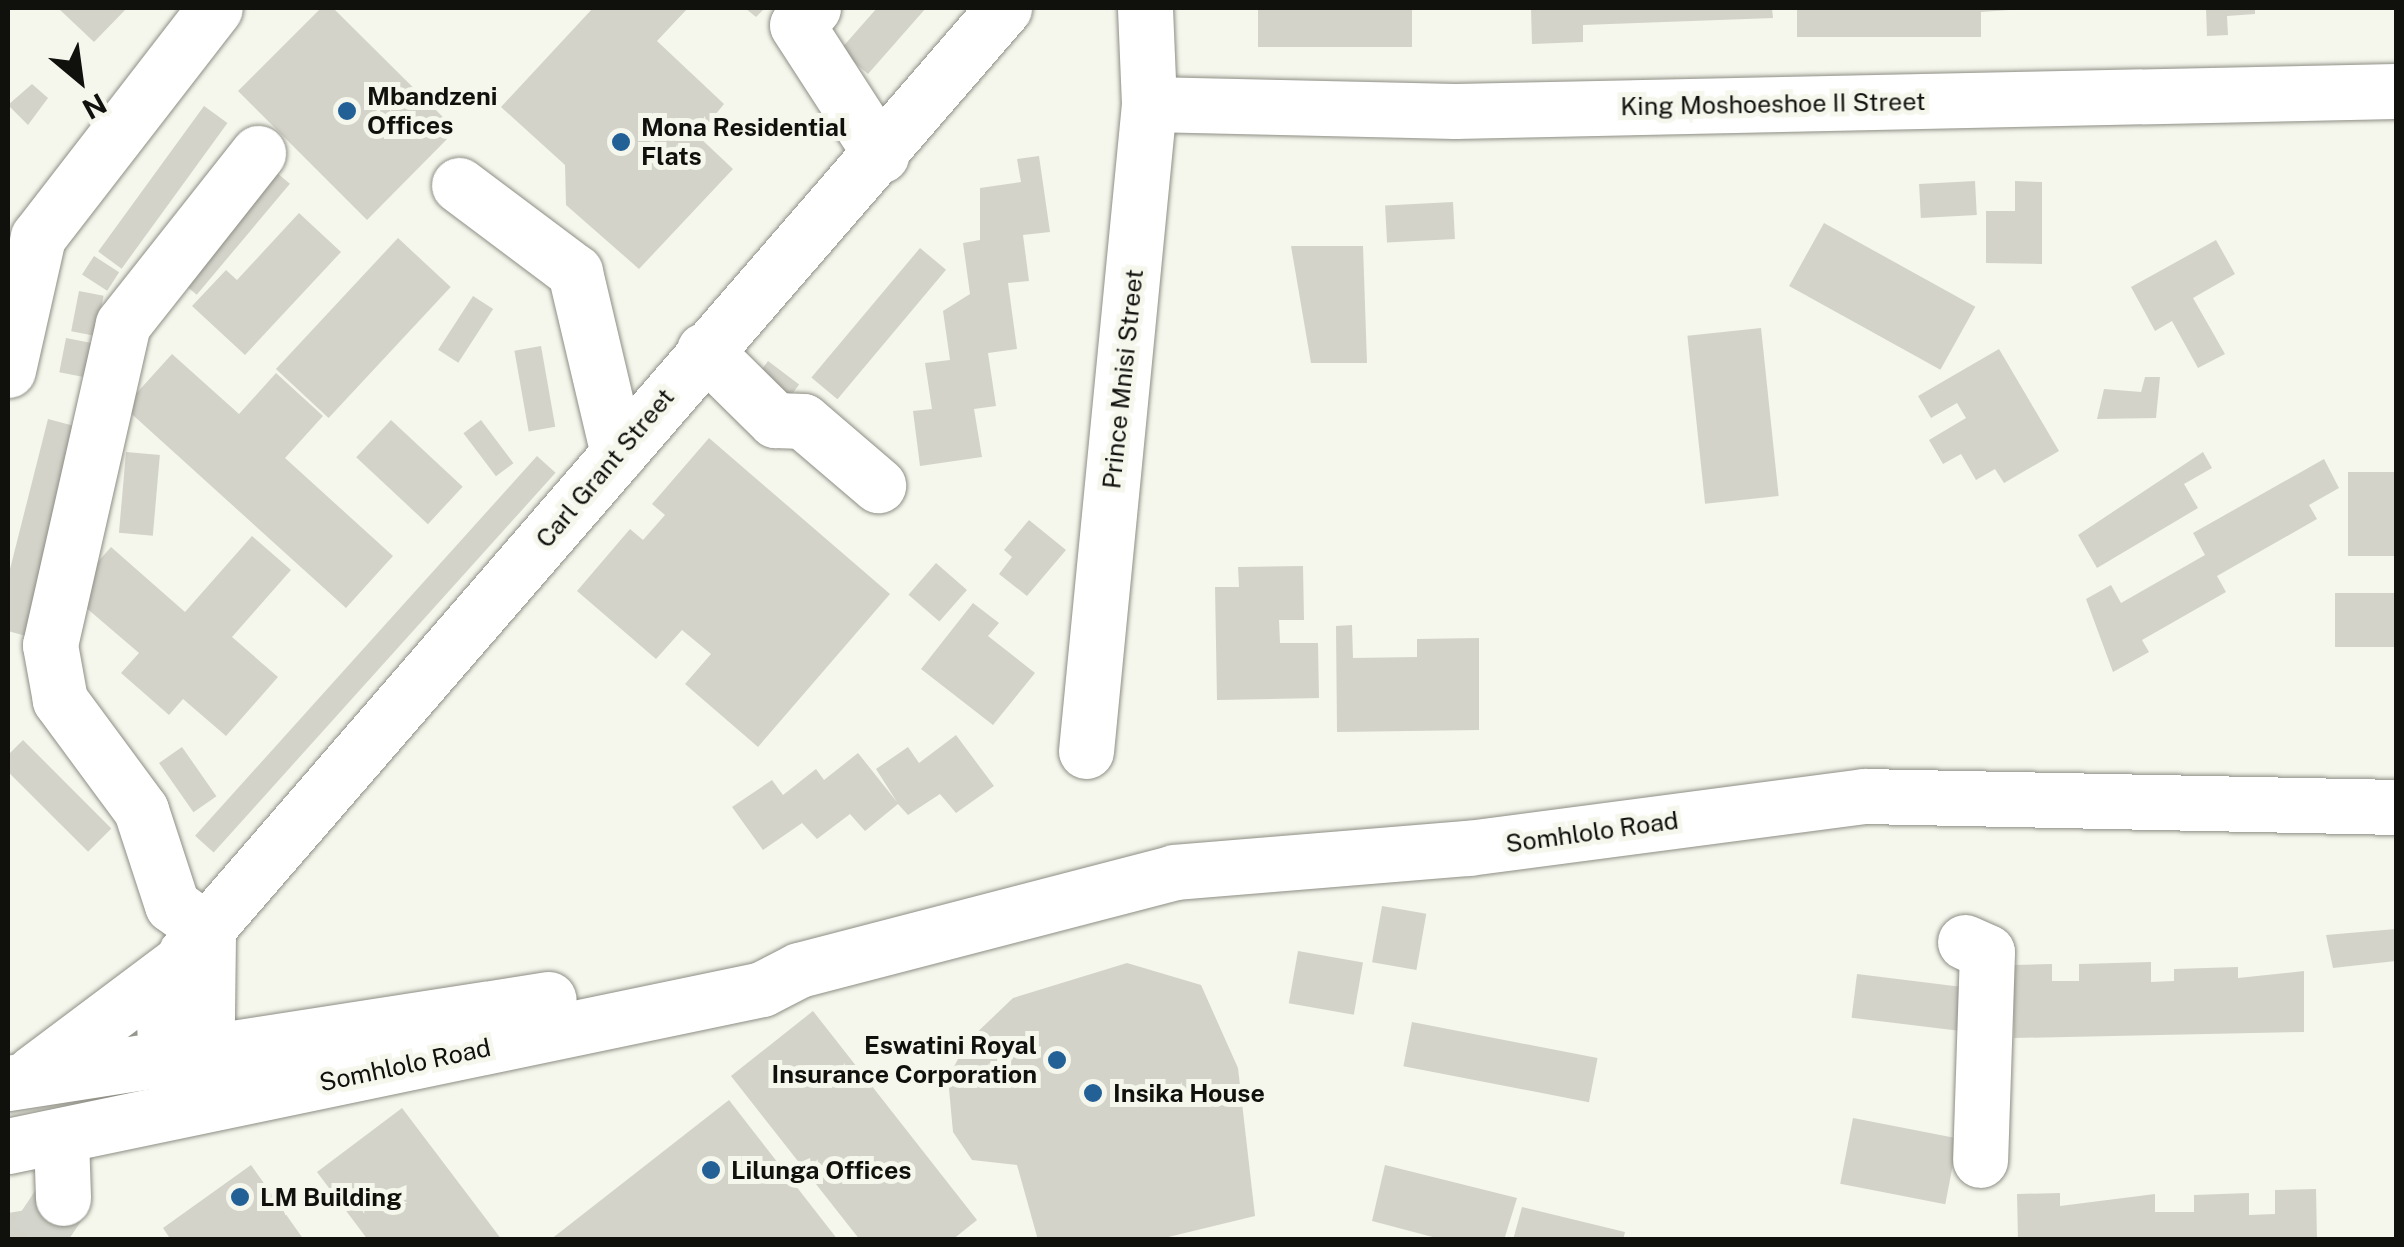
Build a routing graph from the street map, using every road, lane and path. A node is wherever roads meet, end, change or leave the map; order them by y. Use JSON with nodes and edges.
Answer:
{"nodes":[{"id":1,"x":216,"y":8,"type":"edge"},
{"id":2,"x":813,"y":8,"type":"edge"},
{"id":3,"x":1004,"y":8,"type":"edge"},
{"id":4,"x":1146,"y":8,"type":"edge"},
{"id":5,"x":2396,"y":91,"type":"edge"},
{"id":6,"x":1149,"y":104,"type":"junction"},
{"id":7,"x":258,"y":152,"type":"dead end"},
{"id":8,"x":880,"y":154,"type":"junction"},
{"id":9,"x":459,"y":185,"type":"dead end"},
{"id":10,"x":704,"y":350,"type":"junction"},
{"id":11,"x":8,"y":370,"type":"edge"},
{"id":12,"x":618,"y":454,"type":"junction"},
{"id":13,"x":878,"y":485,"type":"dead end"},
{"id":14,"x":1086,"y":751,"type":"dead end"},
{"id":15,"x":2396,"y":808,"type":"edge"},
{"id":16,"x":1965,"y":942,"type":"dead end"},
{"id":17,"x":192,"y":948,"type":"junction"},
{"id":18,"x":191,"y":1073,"type":"junction"},
{"id":19,"x":15,"y":1081,"type":"edge"},
{"id":20,"x":22,"y":1142,"type":"edge"},
{"id":21,"x":1980,"y":1160,"type":"dead end"},
{"id":22,"x":63,"y":1198,"type":"dead end"}],
"edges":[{"from":1,"to":11,"type":"street"},
{"from":2,"to":8,"type":"street"},
{"from":3,"to":8,"type":"street","name":"Carl Grant Street"},
{"from":4,"to":6,"type":"street","name":"Prince Mnisi Street"},
{"from":5,"to":6,"type":"street","name":"King Moshoeshoe II Street"},
{"from":6,"to":14,"type":"street","name":"Prince Mnisi Street"},
{"from":7,"to":17,"type":"street"},
{"from":8,"to":10,"type":"street","name":"Carl Grant Street"},
{"from":9,"to":12,"type":"street"},
{"from":10,"to":12,"type":"street","name":"Carl Grant Street"},
{"from":10,"to":13,"type":"street"},
{"from":12,"to":17,"type":"street","name":"Carl Grant Street"},
{"from":15,"to":18,"type":"street","name":"Somhlolo Road"},
{"from":16,"to":21,"type":"street"},
{"from":17,"to":18,"type":"street"},
{"from":17,"to":19,"type":"street"},
{"from":18,"to":19,"type":"street","name":"Somhlolo Road"},
{"from":18,"to":20,"type":"street","name":"Somhlolo Road"},
{"from":20,"to":22,"type":"street"}]}
